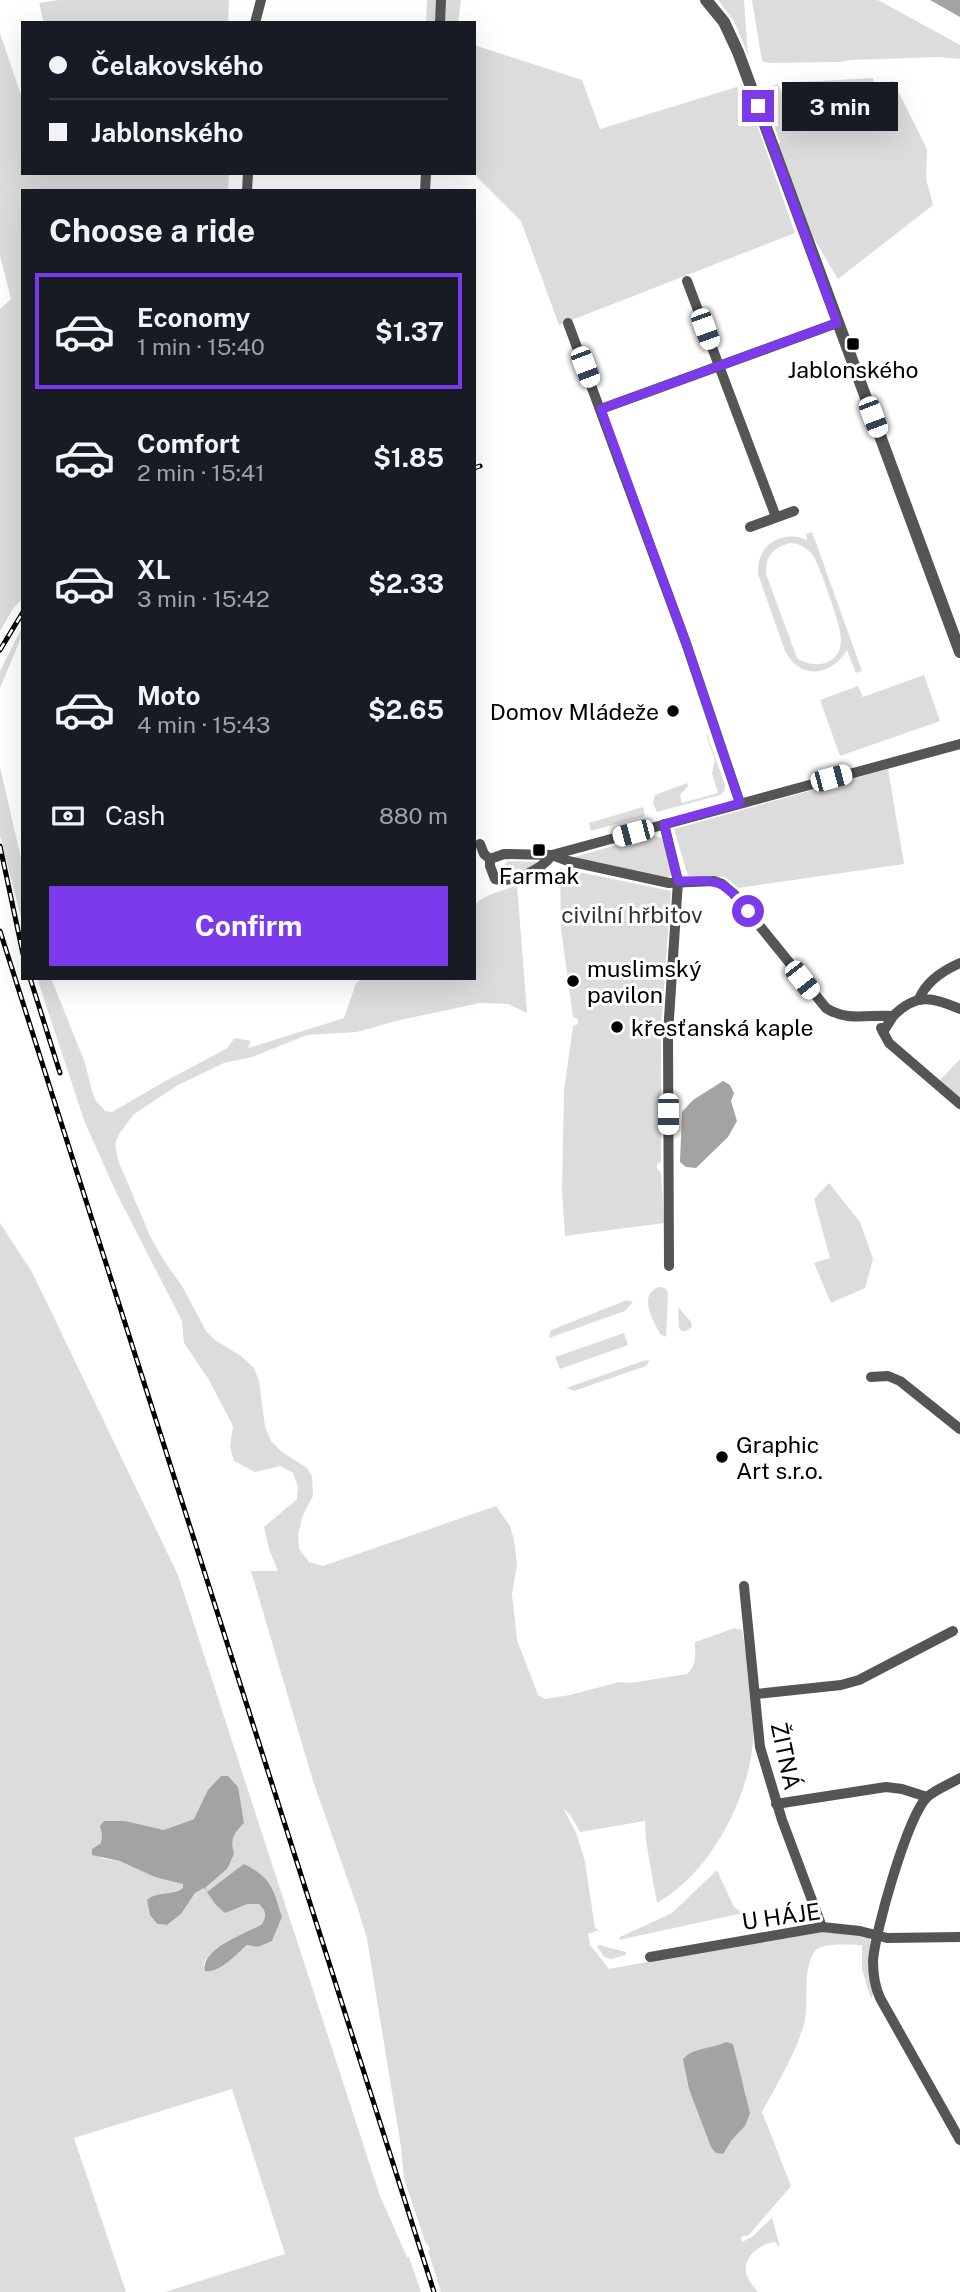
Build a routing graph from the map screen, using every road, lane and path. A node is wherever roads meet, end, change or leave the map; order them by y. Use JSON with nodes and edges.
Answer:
{"nodes":[{"id":1,"x":261,"y":0,"type":"edge"},
{"id":2,"x":441,"y":0,"type":"edge"},
{"id":3,"x":706,"y":0,"type":"edge"},
{"id":4,"x":256,"y":21,"type":"edge"},
{"id":5,"x":440,"y":21,"type":"edge"},
{"id":6,"x":687,"y":281,"type":"dead end"},
{"id":7,"x":568,"y":323,"type":"dead end"},
{"id":8,"x":837,"y":323,"type":"junction"},
{"id":9,"x":719,"y":366,"type":"junction"},
{"id":10,"x":601,"y":409,"type":"junction"},
{"id":11,"x":794,"y":510,"type":"dead end"},
{"id":12,"x":776,"y":517,"type":"junction"},
{"id":13,"x":750,"y":527,"type":"dead end"},
{"id":14,"x":960,"y":652,"type":"edge"},
{"id":15,"x":960,"y":744,"type":"edge"},
{"id":16,"x":740,"y":803,"type":"junction"},
{"id":17,"x":664,"y":824,"type":"junction"},
{"id":18,"x":481,"y":844,"type":"dead end"},
{"id":19,"x":552,"y":855,"type":"junction"},
{"id":20,"x":490,"y":859,"type":"junction"},
{"id":21,"x":678,"y":881,"type":"junction"},
{"id":22,"x":960,"y":963,"type":"edge"},
{"id":23,"x":919,"y":999,"type":"junction"},
{"id":24,"x":960,"y":1009,"type":"edge"},
{"id":25,"x":879,"y":1016,"type":"junction"},
{"id":26,"x":893,"y":1016,"type":"junction"},
{"id":27,"x":883,"y":1032,"type":"junction"},
{"id":28,"x":960,"y":1104,"type":"edge"},
{"id":29,"x":670,"y":1266,"type":"dead end"},
{"id":30,"x":871,"y":1377,"type":"dead end"},
{"id":31,"x":960,"y":1429,"type":"edge"},
{"id":32,"x":744,"y":1586,"type":"dead end"},
{"id":33,"x":953,"y":1631,"type":"dead end"},
{"id":34,"x":756,"y":1694,"type":"junction"},
{"id":35,"x":960,"y":1778,"type":"edge"},
{"id":36,"x":927,"y":1797,"type":"junction"},
{"id":37,"x":776,"y":1804,"type":"junction"},
{"id":38,"x":822,"y":1927,"type":"junction"},
{"id":39,"x":876,"y":1936,"type":"junction"},
{"id":40,"x":960,"y":1937,"type":"edge"},
{"id":41,"x":650,"y":1957,"type":"dead end"},
{"id":42,"x":960,"y":2140,"type":"edge"}],
"edges":[{"from":1,"to":4,"type":"street"},
{"from":2,"to":5,"type":"street"},
{"from":3,"to":8,"type":"street"},
{"from":6,"to":9,"type":"street"},
{"from":7,"to":10,"type":"street"},
{"from":8,"to":9,"type":"street"},
{"from":8,"to":14,"type":"street"},
{"from":9,"to":10,"type":"street"},
{"from":9,"to":12,"type":"street"},
{"from":10,"to":16,"type":"street"},
{"from":11,"to":12,"type":"street"},
{"from":12,"to":13,"type":"street"},
{"from":15,"to":16,"type":"street"},
{"from":16,"to":17,"type":"street"},
{"from":17,"to":19,"type":"street"},
{"from":17,"to":21,"type":"street"},
{"from":18,"to":20,"type":"street"},
{"from":19,"to":20,"type":"street"},
{"from":19,"to":20,"type":"street"},
{"from":19,"to":21,"type":"street"},
{"from":21,"to":25,"type":"street"},
{"from":21,"to":29,"type":"street"},
{"from":22,"to":23,"type":"street"},
{"from":23,"to":24,"type":"street"},
{"from":23,"to":26,"type":"street"},
{"from":25,"to":26,"type":"street"},
{"from":25,"to":27,"type":"street"},
{"from":26,"to":27,"type":"street"},
{"from":27,"to":28,"type":"street"},
{"from":30,"to":31,"type":"street"},
{"from":32,"to":34,"type":"street","name":"ŽITNÁ"},
{"from":33,"to":34,"type":"street"},
{"from":34,"to":37,"type":"street","name":"ŽITNÁ"},
{"from":35,"to":36,"type":"street"},
{"from":36,"to":37,"type":"street"},
{"from":36,"to":39,"type":"street"},
{"from":37,"to":38,"type":"street","name":"ŽITNÁ"},
{"from":38,"to":39,"type":"street","name":"U HÁJE"},
{"from":38,"to":41,"type":"street","name":"U HÁJE"},
{"from":39,"to":40,"type":"street","name":"U HÁJE"},
{"from":39,"to":42,"type":"street"}]}
